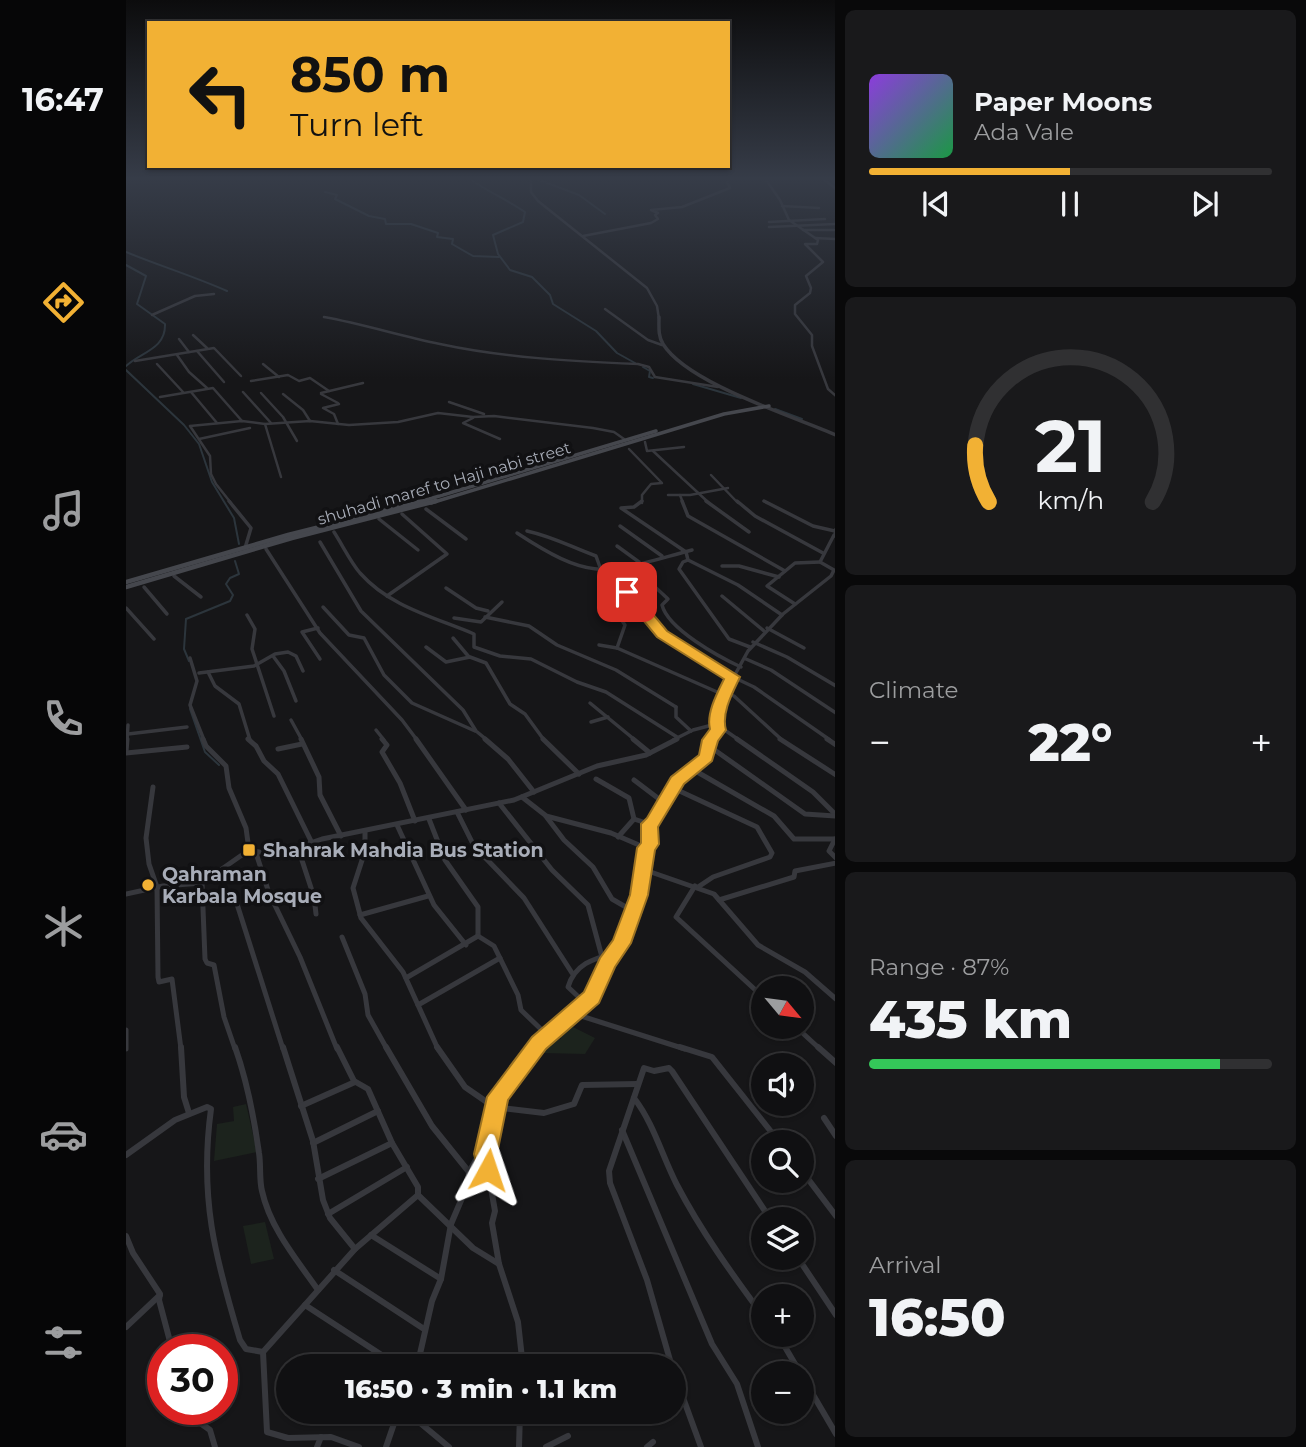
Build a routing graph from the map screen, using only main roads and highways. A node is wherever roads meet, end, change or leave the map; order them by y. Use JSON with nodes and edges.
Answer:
{"nodes":[{"id":1,"x":126,"y":584,"type":"edge"}],
"edges":[{"from":1,"to":1,"type":"main road","name":"shuhadi maref to Haji nabi street"}]}
